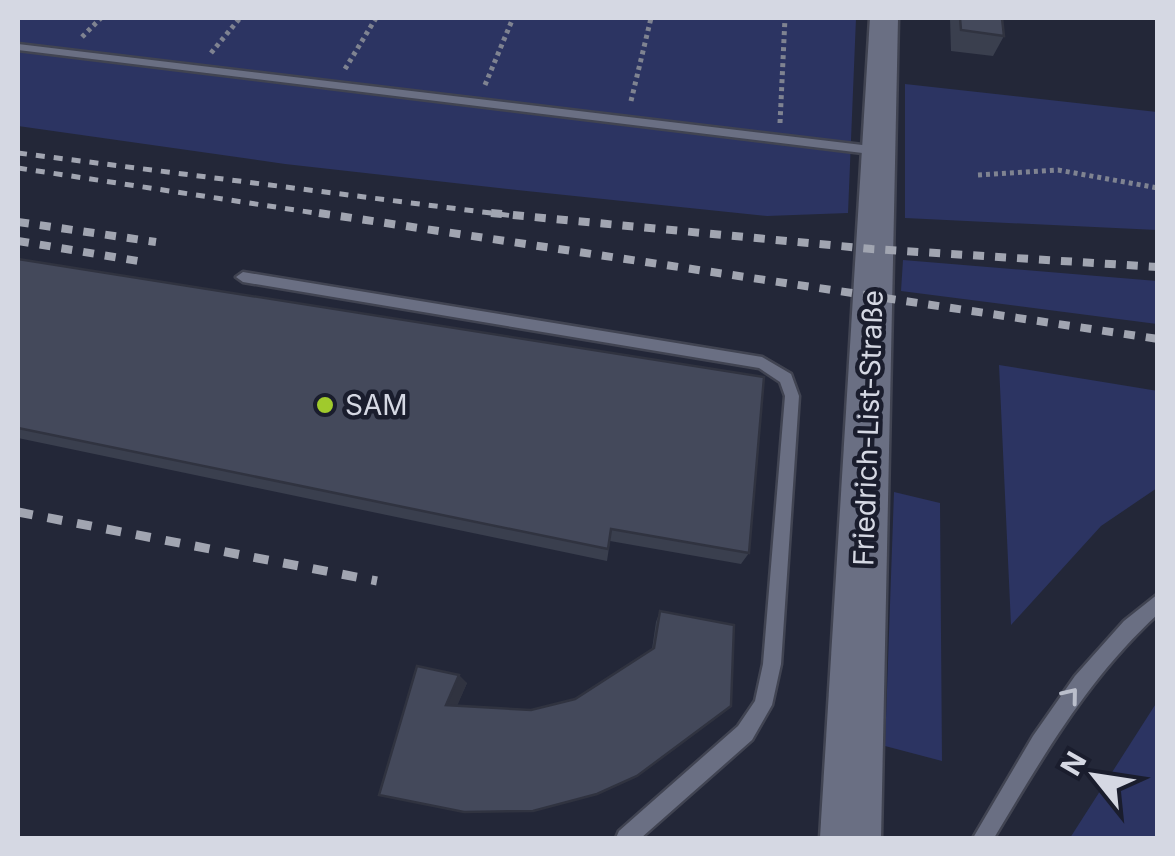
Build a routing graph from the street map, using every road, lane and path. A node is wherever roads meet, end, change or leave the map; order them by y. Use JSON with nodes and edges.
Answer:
{"nodes":[{"id":1,"x":240,"y":18,"type":"edge"},
{"id":2,"x":376,"y":18,"type":"edge"},
{"id":3,"x":512,"y":18,"type":"edge"},
{"id":4,"x":650,"y":18,"type":"edge"},
{"id":5,"x":785,"y":18,"type":"edge"},
{"id":6,"x":884,"y":18,"type":"edge"},
{"id":7,"x":18,"y":48,"type":"edge"},
{"id":8,"x":198,"y":70,"type":"junction"},
{"id":9,"x":334,"y":88,"type":"junction"},
{"id":10,"x":476,"y":104,"type":"junction"},
{"id":11,"x":626,"y":121,"type":"junction"},
{"id":12,"x":779,"y":139,"type":"junction"},
{"id":13,"x":878,"y":151,"type":"junction"},
{"id":14,"x":978,"y":175,"type":"dead end"},
{"id":15,"x":1158,"y":188,"type":"edge"},
{"id":16,"x":243,"y":277,"type":"dead end"},
{"id":17,"x":1158,"y":602,"type":"edge"},
{"id":18,"x":626,"y":838,"type":"edge"},
{"id":19,"x":850,"y":838,"type":"edge"},
{"id":20,"x":983,"y":838,"type":"edge"}],
"edges":[{"from":1,"to":8,"type":"path"},
{"from":2,"to":9,"type":"path"},
{"from":3,"to":10,"type":"path"},
{"from":4,"to":11,"type":"path"},
{"from":5,"to":12,"type":"path"},
{"from":6,"to":13,"type":"street","name":"Friedrich-List-Straße"},
{"from":7,"to":8,"type":"lane"},
{"from":8,"to":9,"type":"lane"},
{"from":9,"to":10,"type":"lane"},
{"from":10,"to":11,"type":"lane"},
{"from":11,"to":12,"type":"lane"},
{"from":12,"to":13,"type":"lane"},
{"from":13,"to":19,"type":"street","name":"Friedrich-List-Straße"},
{"from":14,"to":15,"type":"path"},
{"from":16,"to":18,"type":"lane"},
{"from":20,"to":17,"type":"lane","one_way":true}]}
